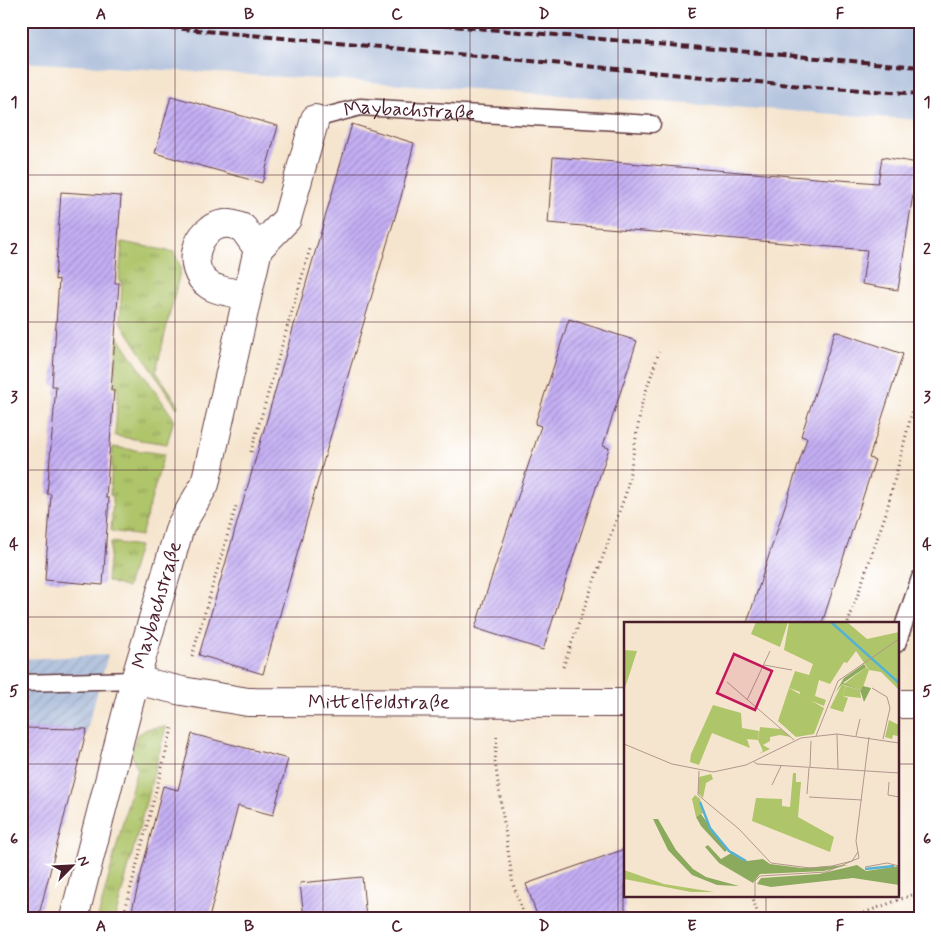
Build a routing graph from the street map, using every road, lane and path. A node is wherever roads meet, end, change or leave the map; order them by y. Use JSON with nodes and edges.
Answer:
{"nodes":[{"id":1,"x":315,"y":119,"type":"joint"},
{"id":2,"x":652,"y":124,"type":"dead end"},
{"id":3,"x":312,"y":243,"type":"dead end"},
{"id":4,"x":258,"y":249,"type":"junction"},
{"id":5,"x":247,"y":296,"type":"junction"},
{"id":6,"x":658,"y":352,"type":"dead end"},
{"id":7,"x":920,"y":381,"type":"edge"},
{"id":8,"x":251,"y":452,"type":"dead end"},
{"id":9,"x":237,"y":500,"type":"dead end"},
{"id":10,"x":920,"y":578,"type":"edge"},
{"id":11,"x":848,"y":622,"type":"edge"},
{"id":12,"x":898,"y":641,"type":"edge"},
{"id":13,"x":135,"y":680,"type":"junction"},
{"id":14,"x":21,"y":683,"type":"edge"},
{"id":15,"x":182,"y":691,"type":"junction"},
{"id":16,"x":500,"y":702,"type":"junction"},
{"id":17,"x":550,"y":703,"type":"junction"},
{"id":18,"x":624,"y":704,"type":"edge"},
{"id":19,"x":898,"y":704,"type":"edge"},
{"id":20,"x":920,"y":704,"type":"edge"},
{"id":21,"x":920,"y":892,"type":"edge"},
{"id":22,"x":752,"y":896,"type":"edge"},
{"id":23,"x":74,"y":918,"type":"edge"},
{"id":24,"x":123,"y":918,"type":"edge"},
{"id":25,"x":525,"y":918,"type":"edge"},
{"id":26,"x":759,"y":918,"type":"edge"},
{"id":27,"x":850,"y":918,"type":"edge"}],
"edges":[{"from":1,"to":2,"type":"lane","name":"Maybachstraße"},
{"from":1,"to":4,"type":"street","name":"Maybachstraße"},
{"from":3,"to":8,"type":"path"},
{"from":4,"to":5,"type":"street","name":"Maybachstraße"},
{"from":4,"to":5,"type":"street"},
{"from":5,"to":13,"type":"street","name":"Maybachstraße"},
{"from":6,"to":17,"type":"path"},
{"from":7,"to":11,"type":"path"},
{"from":9,"to":15,"type":"path"},
{"from":10,"to":12,"type":"lane"},
{"from":13,"to":14,"type":"lane"},
{"from":13,"to":15,"type":"street","name":"Mittelfeldstraße"},
{"from":13,"to":23,"type":"street","name":"Maybachstraße"},
{"from":15,"to":16,"type":"street","name":"Mittelfeldstraße"},
{"from":15,"to":24,"type":"path"},
{"from":16,"to":17,"type":"street","name":"Mittelfeldstraße"},
{"from":16,"to":25,"type":"path"},
{"from":17,"to":18,"type":"street","name":"Mittelfeldstraße"},
{"from":19,"to":20,"type":"street"},
{"from":21,"to":27,"type":"path"},
{"from":22,"to":26,"type":"path"}]}
